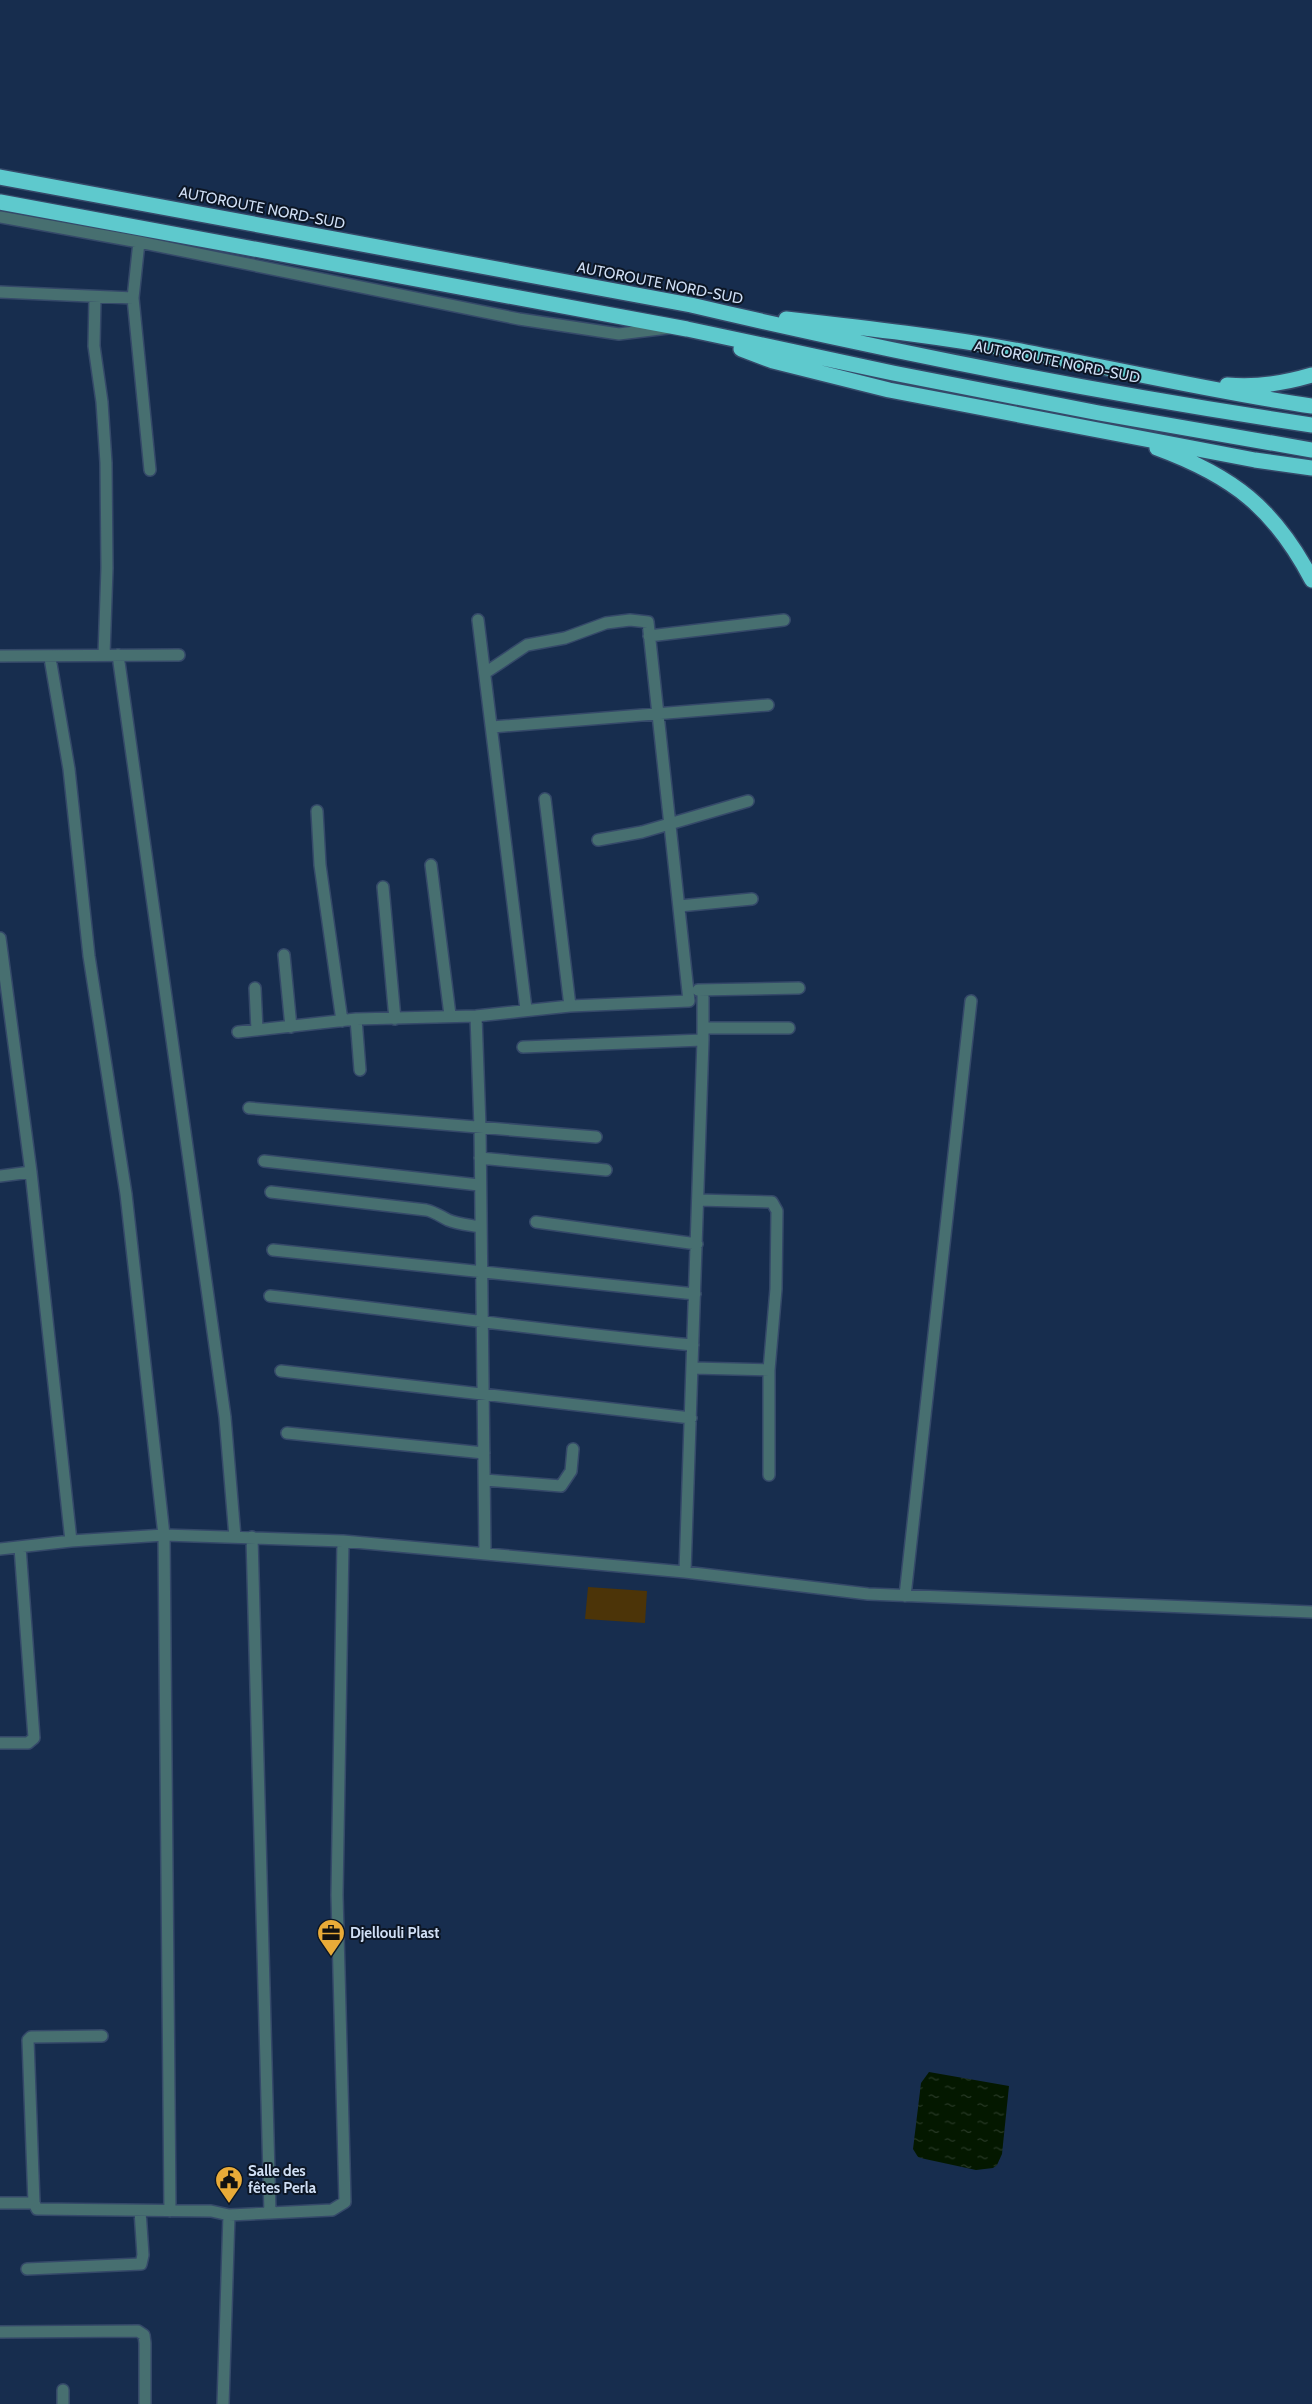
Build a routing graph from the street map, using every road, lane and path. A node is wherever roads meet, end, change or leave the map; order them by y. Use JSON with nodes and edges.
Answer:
{"nodes":[{"id":1,"x":0,"y":177,"type":"edge"},
{"id":2,"x":0,"y":202,"type":"edge"},
{"id":3,"x":0,"y":217,"type":"edge"},
{"id":4,"x":139,"y":242,"type":"junction"},
{"id":5,"x":0,"y":292,"type":"edge"},
{"id":6,"x":95,"y":297,"type":"junction"},
{"id":7,"x":133,"y":298,"type":"junction"},
{"id":8,"x":691,"y":305,"type":"junction"},
{"id":9,"x":681,"y":328,"type":"junction"},
{"id":10,"x":1312,"y":374,"type":"edge"},
{"id":11,"x":1157,"y":379,"type":"junction"},
{"id":12,"x":1312,"y":406,"type":"edge"},
{"id":13,"x":1312,"y":425,"type":"edge"},
{"id":14,"x":1084,"y":427,"type":"junction"},
{"id":15,"x":1312,"y":450,"type":"edge"},
{"id":16,"x":1312,"y":468,"type":"edge"},
{"id":17,"x":150,"y":470,"type":"dead end"},
{"id":18,"x":1312,"y":580,"type":"edge"},
{"id":19,"x":478,"y":620,"type":"dead end"},
{"id":20,"x":784,"y":620,"type":"dead end"},
{"id":21,"x":649,"y":636,"type":"junction"},
{"id":22,"x":104,"y":655,"type":"junction"},
{"id":23,"x":118,"y":655,"type":"junction"},
{"id":24,"x":179,"y":655,"type":"dead end"},
{"id":25,"x":0,"y":656,"type":"edge"},
{"id":26,"x":50,"y":658,"type":"junction"},
{"id":27,"x":485,"y":673,"type":"junction"},
{"id":28,"x":768,"y":705,"type":"dead end"},
{"id":29,"x":658,"y":714,"type":"junction"},
{"id":30,"x":492,"y":727,"type":"junction"},
{"id":31,"x":545,"y":799,"type":"dead end"},
{"id":32,"x":748,"y":801,"type":"dead end"},
{"id":33,"x":317,"y":811,"type":"dead end"},
{"id":34,"x":670,"y":824,"type":"junction"},
{"id":35,"x":598,"y":840,"type":"dead end"},
{"id":36,"x":431,"y":864,"type":"dead end"},
{"id":37,"x":383,"y":887,"type":"dead end"},
{"id":38,"x":752,"y":899,"type":"dead end"},
{"id":39,"x":679,"y":906,"type":"junction"},
{"id":40,"x":0,"y":938,"type":"edge"},
{"id":41,"x":284,"y":955,"type":"dead end"},
{"id":42,"x":255,"y":988,"type":"dead end"},
{"id":43,"x":799,"y":988,"type":"dead end"},
{"id":44,"x":689,"y":996,"type":"junction"},
{"id":45,"x":703,"y":996,"type":"junction"},
{"id":46,"x":971,"y":1001,"type":"dead end"},
{"id":47,"x":570,"y":1006,"type":"junction"},
{"id":48,"x":526,"y":1009,"type":"junction"},
{"id":49,"x":450,"y":1016,"type":"junction"},
{"id":50,"x":476,"y":1016,"type":"junction"},
{"id":51,"x":356,"y":1019,"type":"junction"},
{"id":52,"x":395,"y":1019,"type":"junction"},
{"id":53,"x":342,"y":1021,"type":"junction"},
{"id":54,"x":291,"y":1028,"type":"junction"},
{"id":55,"x":703,"y":1028,"type":"junction"},
{"id":56,"x":789,"y":1028,"type":"dead end"},
{"id":57,"x":257,"y":1030,"type":"junction"},
{"id":58,"x":238,"y":1032,"type":"dead end"},
{"id":59,"x":703,"y":1040,"type":"junction"},
{"id":60,"x":523,"y":1047,"type":"dead end"},
{"id":61,"x":360,"y":1070,"type":"dead end"},
{"id":62,"x":249,"y":1108,"type":"dead end"},
{"id":63,"x":480,"y":1127,"type":"junction"},
{"id":64,"x":596,"y":1137,"type":"dead end"},
{"id":65,"x":480,"y":1158,"type":"junction"},
{"id":66,"x":264,"y":1161,"type":"dead end"},
{"id":67,"x":606,"y":1170,"type":"dead end"},
{"id":68,"x":31,"y":1172,"type":"junction"},
{"id":69,"x":0,"y":1176,"type":"edge"},
{"id":70,"x":479,"y":1185,"type":"junction"},
{"id":71,"x":271,"y":1192,"type":"dead end"},
{"id":72,"x":698,"y":1200,"type":"junction"},
{"id":73,"x":536,"y":1222,"type":"dead end"},
{"id":74,"x":480,"y":1227,"type":"junction"},
{"id":75,"x":697,"y":1244,"type":"junction"},
{"id":76,"x":273,"y":1250,"type":"dead end"},
{"id":77,"x":481,"y":1270,"type":"junction"},
{"id":78,"x":695,"y":1294,"type":"junction"},
{"id":79,"x":270,"y":1296,"type":"dead end"},
{"id":80,"x":483,"y":1321,"type":"junction"},
{"id":81,"x":693,"y":1345,"type":"junction"},
{"id":82,"x":693,"y":1368,"type":"junction"},
{"id":83,"x":769,"y":1370,"type":"junction"},
{"id":84,"x":281,"y":1371,"type":"dead end"},
{"id":85,"x":483,"y":1394,"type":"junction"},
{"id":86,"x":691,"y":1418,"type":"junction"},
{"id":87,"x":287,"y":1433,"type":"dead end"},
{"id":88,"x":572,"y":1449,"type":"dead end"},
{"id":89,"x":484,"y":1453,"type":"junction"},
{"id":90,"x":769,"y":1475,"type":"dead end"},
{"id":91,"x":485,"y":1480,"type":"junction"},
{"id":92,"x":164,"y":1535,"type":"junction"},
{"id":93,"x":235,"y":1537,"type":"junction"},
{"id":94,"x":252,"y":1537,"type":"junction"},
{"id":95,"x":71,"y":1541,"type":"junction"},
{"id":96,"x":343,"y":1541,"type":"junction"},
{"id":97,"x":20,"y":1547,"type":"junction"},
{"id":98,"x":0,"y":1549,"type":"edge"},
{"id":99,"x":485,"y":1554,"type":"junction"},
{"id":100,"x":686,"y":1572,"type":"junction"},
{"id":101,"x":905,"y":1596,"type":"junction"},
{"id":102,"x":1312,"y":1612,"type":"edge"},
{"id":103,"x":0,"y":1743,"type":"edge"},
{"id":104,"x":102,"y":2036,"type":"dead end"},
{"id":105,"x":0,"y":2203,"type":"edge"},
{"id":106,"x":34,"y":2203,"type":"junction"},
{"id":107,"x":140,"y":2211,"type":"junction"},
{"id":108,"x":170,"y":2211,"type":"junction"},
{"id":109,"x":270,"y":2213,"type":"junction"},
{"id":110,"x":229,"y":2215,"type":"junction"},
{"id":111,"x":27,"y":2269,"type":"dead end"},
{"id":112,"x":0,"y":2332,"type":"edge"},
{"id":113,"x":63,"y":2390,"type":"dead end"},
{"id":114,"x":63,"y":2404,"type":"edge"},
{"id":115,"x":145,"y":2404,"type":"edge"},
{"id":116,"x":224,"y":2404,"type":"edge"}],
"edges":[{"from":1,"to":8,"type":"highway","name":"AUTOROUTE NORD-SUD"},
{"from":2,"to":9,"type":"highway"},
{"from":3,"to":4,"type":"street"},
{"from":4,"to":7,"type":"street"},
{"from":4,"to":9,"type":"street"},
{"from":5,"to":6,"type":"street"},
{"from":6,"to":7,"type":"street"},
{"from":6,"to":22,"type":"street"},
{"from":7,"to":17,"type":"street"},
{"from":8,"to":11,"type":"highway"},
{"from":8,"to":13,"type":"highway","name":"AUTOROUTE NORD-SUD"},
{"from":9,"to":14,"type":"highway"},
{"from":9,"to":15,"type":"highway"},
{"from":10,"to":11,"type":"highway"},
{"from":11,"to":12,"type":"highway"},
{"from":14,"to":16,"type":"highway"},
{"from":14,"to":18,"type":"highway"},
{"from":19,"to":27,"type":"street"},
{"from":20,"to":21,"type":"street"},
{"from":21,"to":27,"type":"street"},
{"from":21,"to":29,"type":"street"},
{"from":22,"to":23,"type":"street"},
{"from":22,"to":26,"type":"street"},
{"from":23,"to":24,"type":"street"},
{"from":23,"to":93,"type":"street"},
{"from":25,"to":26,"type":"street"},
{"from":26,"to":92,"type":"street"},
{"from":27,"to":30,"type":"street"},
{"from":28,"to":29,"type":"street"},
{"from":29,"to":30,"type":"street"},
{"from":29,"to":34,"type":"street"},
{"from":30,"to":48,"type":"street"},
{"from":31,"to":47,"type":"street"},
{"from":32,"to":34,"type":"street"},
{"from":33,"to":53,"type":"street"},
{"from":34,"to":35,"type":"street"},
{"from":34,"to":39,"type":"street"},
{"from":36,"to":49,"type":"street"},
{"from":37,"to":52,"type":"street"},
{"from":38,"to":39,"type":"street"},
{"from":39,"to":44,"type":"street"},
{"from":40,"to":68,"type":"street"},
{"from":41,"to":54,"type":"street"},
{"from":42,"to":57,"type":"street"},
{"from":43,"to":45,"type":"street"},
{"from":44,"to":45,"type":"street"},
{"from":44,"to":47,"type":"street"},
{"from":45,"to":55,"type":"street"},
{"from":46,"to":101,"type":"street"},
{"from":47,"to":48,"type":"street"},
{"from":48,"to":50,"type":"street"},
{"from":49,"to":50,"type":"street"},
{"from":49,"to":52,"type":"street"},
{"from":50,"to":63,"type":"street"},
{"from":51,"to":52,"type":"street"},
{"from":51,"to":53,"type":"street"},
{"from":51,"to":61,"type":"street"},
{"from":53,"to":54,"type":"street"},
{"from":54,"to":57,"type":"street"},
{"from":55,"to":56,"type":"street"},
{"from":55,"to":59,"type":"street"},
{"from":57,"to":58,"type":"street"},
{"from":59,"to":60,"type":"street"},
{"from":59,"to":72,"type":"street"},
{"from":62,"to":63,"type":"street"},
{"from":63,"to":64,"type":"street"},
{"from":63,"to":65,"type":"street"},
{"from":65,"to":67,"type":"street"},
{"from":65,"to":70,"type":"street"},
{"from":66,"to":70,"type":"street"},
{"from":68,"to":69,"type":"street"},
{"from":68,"to":95,"type":"street"},
{"from":70,"to":74,"type":"street"},
{"from":71,"to":74,"type":"street"},
{"from":72,"to":75,"type":"street"},
{"from":72,"to":83,"type":"street"},
{"from":73,"to":75,"type":"street"},
{"from":74,"to":77,"type":"street"},
{"from":75,"to":78,"type":"street"},
{"from":76,"to":77,"type":"street"},
{"from":77,"to":78,"type":"street"},
{"from":77,"to":80,"type":"street"},
{"from":78,"to":81,"type":"street"},
{"from":79,"to":80,"type":"street"},
{"from":80,"to":81,"type":"street"},
{"from":80,"to":85,"type":"street"},
{"from":81,"to":82,"type":"street"},
{"from":82,"to":83,"type":"street"},
{"from":82,"to":86,"type":"street"},
{"from":83,"to":90,"type":"street"},
{"from":84,"to":85,"type":"street"},
{"from":85,"to":86,"type":"street"},
{"from":85,"to":89,"type":"street"},
{"from":86,"to":100,"type":"street"},
{"from":87,"to":89,"type":"street"},
{"from":88,"to":91,"type":"street"},
{"from":89,"to":91,"type":"street"},
{"from":91,"to":99,"type":"street"},
{"from":92,"to":93,"type":"street"},
{"from":92,"to":95,"type":"street"},
{"from":92,"to":108,"type":"street"},
{"from":93,"to":94,"type":"street"},
{"from":94,"to":96,"type":"street"},
{"from":94,"to":109,"type":"street"},
{"from":95,"to":97,"type":"street"},
{"from":96,"to":99,"type":"street"},
{"from":96,"to":109,"type":"street"},
{"from":97,"to":98,"type":"street"},
{"from":97,"to":103,"type":"street"},
{"from":99,"to":100,"type":"street"},
{"from":100,"to":101,"type":"street"},
{"from":101,"to":102,"type":"street"},
{"from":104,"to":106,"type":"street"},
{"from":105,"to":106,"type":"street"},
{"from":106,"to":107,"type":"street"},
{"from":107,"to":108,"type":"street"},
{"from":107,"to":111,"type":"street"},
{"from":108,"to":110,"type":"street"},
{"from":109,"to":110,"type":"street"},
{"from":110,"to":116,"type":"street"},
{"from":112,"to":115,"type":"street"},
{"from":113,"to":114,"type":"street"}]}
